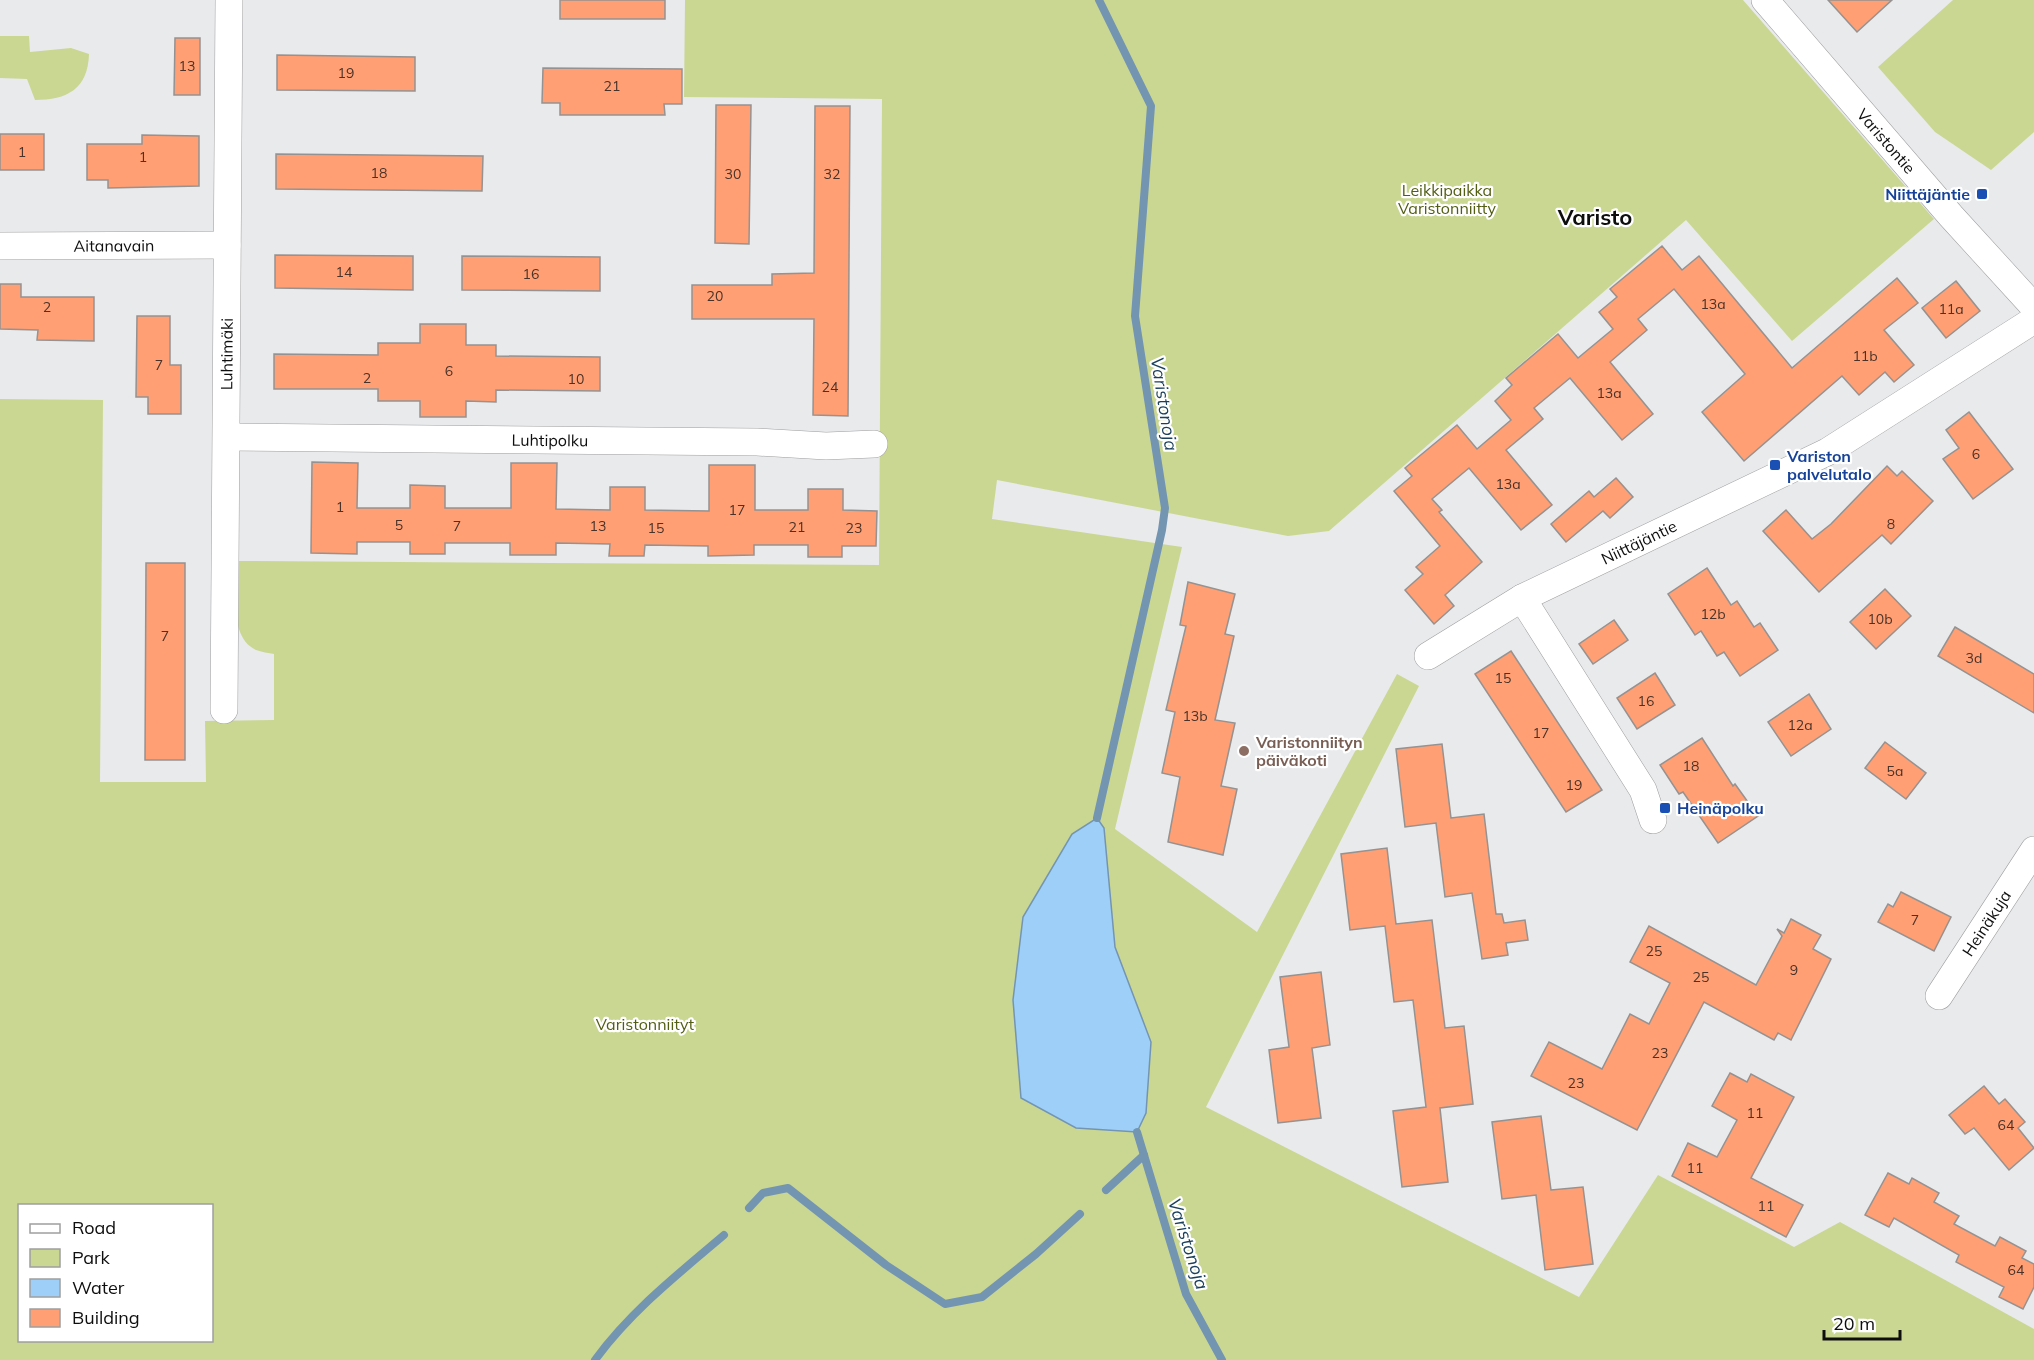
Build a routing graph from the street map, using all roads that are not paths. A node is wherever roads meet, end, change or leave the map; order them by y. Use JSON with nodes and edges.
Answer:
{"nodes":[{"id":1,"x":229,"y":0,"type":"edge"},
{"id":2,"x":1766,"y":0,"type":"edge"},
{"id":3,"x":227,"y":245,"type":"junction"},
{"id":4,"x":0,"y":246,"type":"edge"},
{"id":5,"x":2034,"y":307,"type":"edge"},
{"id":6,"x":2034,"y":320,"type":"edge"},
{"id":7,"x":228,"y":437,"type":"junction"},
{"id":8,"x":874,"y":444,"type":"dead end"},
{"id":9,"x":1522,"y":598,"type":"junction"},
{"id":10,"x":1428,"y":656,"type":"dead end"},
{"id":11,"x":224,"y":710,"type":"dead end"},
{"id":12,"x":1653,"y":820,"type":"dead end"},
{"id":13,"x":2034,"y":850,"type":"edge"},
{"id":14,"x":1939,"y":996,"type":"dead end"}],
"edges":[{"from":1,"to":3,"type":"street","name":"Luhtimäki"},
{"from":2,"to":5,"type":"street","name":"Varistontie"},
{"from":3,"to":4,"type":"street","name":"Aitanavain"},
{"from":3,"to":7,"type":"street","name":"Luhtimäki"},
{"from":6,"to":9,"type":"street","name":"Niittäjäntie"},
{"from":7,"to":8,"type":"street","name":"Luhtipolku"},
{"from":7,"to":11,"type":"street","name":"Luhtimäki"},
{"from":9,"to":10,"type":"street","name":"Niittäjäntie"},
{"from":9,"to":12,"type":"street"},
{"from":13,"to":14,"type":"street","name":"Heinäkuja"}]}
